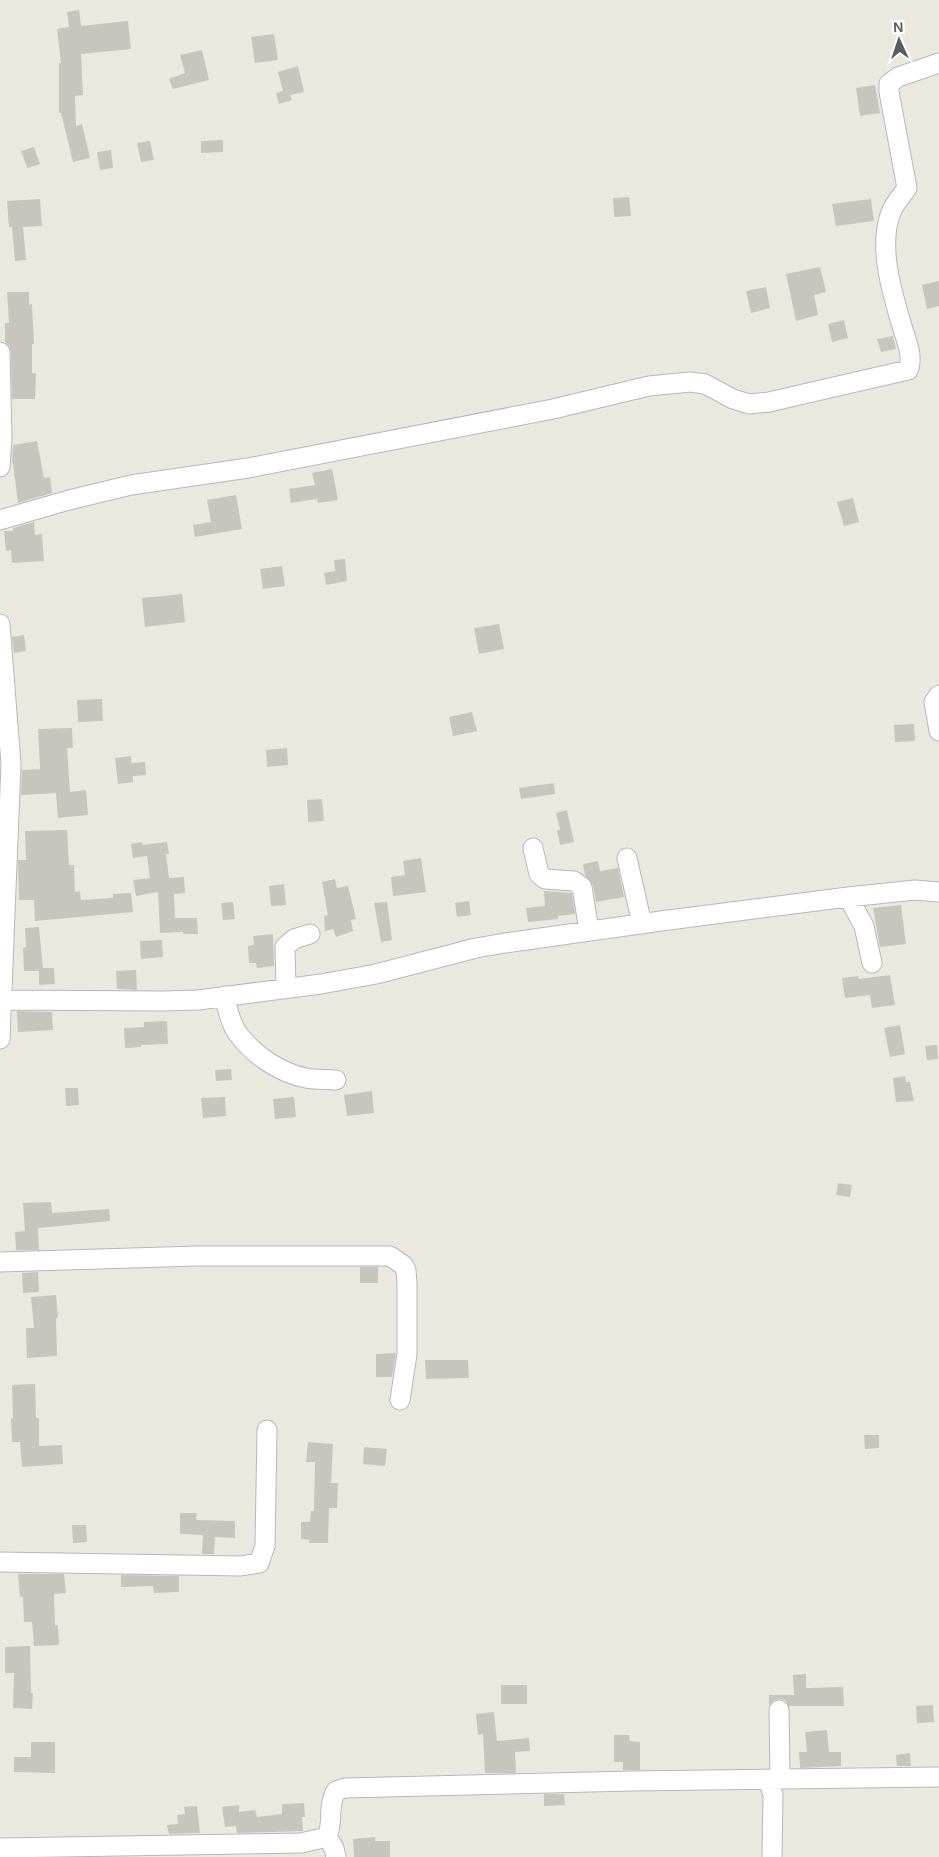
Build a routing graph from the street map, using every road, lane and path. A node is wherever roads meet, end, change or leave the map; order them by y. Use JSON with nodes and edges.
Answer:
{"nodes":[{"id":1,"x":939,"y":63,"type":"edge"},
{"id":2,"x":0,"y":352,"type":"edge"},
{"id":3,"x":0,"y":467,"type":"edge"},
{"id":4,"x":0,"y":520,"type":"edge"},
{"id":5,"x":0,"y":624,"type":"edge"},
{"id":6,"x":939,"y":694,"type":"edge"},
{"id":7,"x":939,"y":731,"type":"edge"},
{"id":8,"x":533,"y":848,"type":"dead end"},
{"id":9,"x":627,"y":858,"type":"dead end"},
{"id":10,"x":939,"y":892,"type":"edge"},
{"id":11,"x":848,"y":897,"type":"junction"},
{"id":12,"x":642,"y":924,"type":"junction"},
{"id":13,"x":589,"y":931,"type":"junction"},
{"id":14,"x":310,"y":934,"type":"dead end"},
{"id":15,"x":872,"y":963,"type":"dead end"},
{"id":16,"x":286,"y":988,"type":"junction"},
{"id":17,"x":224,"y":996,"type":"junction"},
{"id":18,"x":1,"y":1000,"type":"edge"},
{"id":19,"x":0,"y":1039,"type":"edge"},
{"id":20,"x":336,"y":1080,"type":"dead end"},
{"id":21,"x":0,"y":1262,"type":"edge"},
{"id":22,"x":400,"y":1400,"type":"dead end"},
{"id":23,"x":266,"y":1430,"type":"dead end"},
{"id":24,"x":0,"y":1562,"type":"edge"},
{"id":25,"x":779,"y":1710,"type":"dead end"},
{"id":26,"x":939,"y":1777,"type":"edge"},
{"id":27,"x":774,"y":1779,"type":"junction"},
{"id":28,"x":327,"y":1837,"type":"junction"},
{"id":29,"x":0,"y":1848,"type":"edge"},
{"id":30,"x":336,"y":1857,"type":"edge"},
{"id":31,"x":772,"y":1857,"type":"edge"}],
"edges":[{"from":1,"to":4,"type":"street"},
{"from":2,"to":3,"type":"street"},
{"from":5,"to":18,"type":"street"},
{"from":6,"to":7,"type":"street"},
{"from":8,"to":13,"type":"street"},
{"from":9,"to":12,"type":"street"},
{"from":10,"to":11,"type":"street"},
{"from":11,"to":12,"type":"street"},
{"from":11,"to":15,"type":"street"},
{"from":12,"to":13,"type":"street"},
{"from":13,"to":16,"type":"street"},
{"from":14,"to":16,"type":"street"},
{"from":16,"to":17,"type":"street"},
{"from":17,"to":18,"type":"street"},
{"from":17,"to":20,"type":"street"},
{"from":18,"to":19,"type":"street"},
{"from":21,"to":22,"type":"street"},
{"from":23,"to":24,"type":"street"},
{"from":25,"to":27,"type":"street"},
{"from":26,"to":27,"type":"street"},
{"from":27,"to":28,"type":"street"},
{"from":27,"to":31,"type":"street"},
{"from":28,"to":29,"type":"street"},
{"from":28,"to":30,"type":"street"}]}
